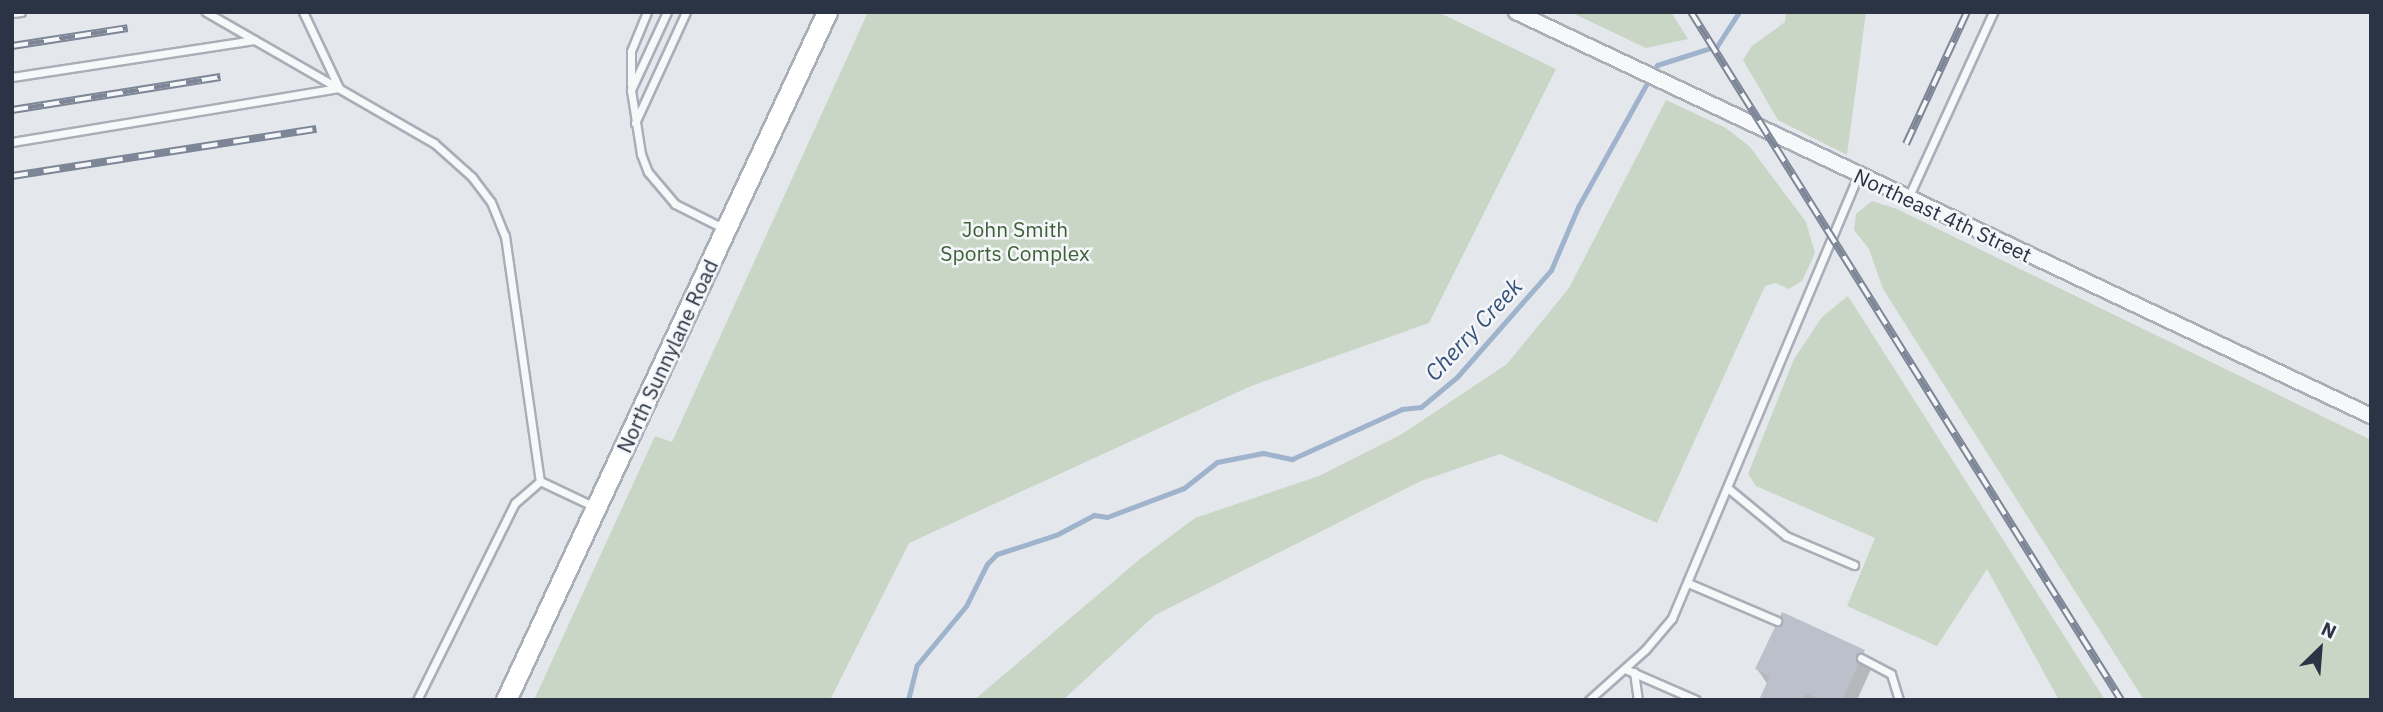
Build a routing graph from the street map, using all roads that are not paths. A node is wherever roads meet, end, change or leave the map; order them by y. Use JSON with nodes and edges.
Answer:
{"nodes":[{"id":1,"x":21,"y":12,"type":"edge"},
{"id":2,"x":206,"y":12,"type":"edge"},
{"id":3,"x":303,"y":12,"type":"edge"},
{"id":4,"x":647,"y":12,"type":"edge"},
{"id":5,"x":667,"y":12,"type":"edge"},
{"id":6,"x":686,"y":12,"type":"edge"},
{"id":7,"x":828,"y":12,"type":"edge"},
{"id":8,"x":1516,"y":12,"type":"edge"},
{"id":9,"x":1993,"y":12,"type":"edge"},
{"id":10,"x":12,"y":13,"type":"edge"},
{"id":11,"x":255,"y":40,"type":"junction"},
{"id":12,"x":12,"y":77,"type":"edge"},
{"id":13,"x":340,"y":89,"type":"junction"},
{"id":14,"x":631,"y":90,"type":"junction"},
{"id":15,"x":634,"y":124,"type":"junction"},
{"id":16,"x":12,"y":142,"type":"edge"},
{"id":17,"x":1858,"y":176,"type":"junction"},
{"id":18,"x":1908,"y":199,"type":"junction"},
{"id":19,"x":726,"y":230,"type":"junction"},
{"id":20,"x":2371,"y":416,"type":"edge"},
{"id":21,"x":540,"y":481,"type":"junction"},
{"id":22,"x":1729,"y":489,"type":"junction"},
{"id":23,"x":596,"y":507,"type":"junction"},
{"id":24,"x":1854,"y":565,"type":"dead end"},
{"id":25,"x":1688,"y":583,"type":"junction"},
{"id":26,"x":1777,"y":621,"type":"dead end"},
{"id":27,"x":1861,"y":658,"type":"dead end"},
{"id":28,"x":1625,"y":669,"type":"junction"},
{"id":29,"x":1634,"y":672,"type":"junction"},
{"id":30,"x":417,"y":700,"type":"edge"},
{"id":31,"x":506,"y":700,"type":"edge"},
{"id":32,"x":1589,"y":700,"type":"edge"},
{"id":33,"x":1639,"y":700,"type":"edge"},
{"id":34,"x":1696,"y":700,"type":"edge"},
{"id":35,"x":1899,"y":700,"type":"edge"}],
"edges":[{"from":1,"to":10,"type":"lane"},
{"from":2,"to":11,"type":"lane"},
{"from":3,"to":13,"type":"lane"},
{"from":4,"to":14,"type":"lane"},
{"from":5,"to":14,"type":"lane"},
{"from":6,"to":15,"type":"lane"},
{"from":7,"to":19,"type":"street","name":"North Sunnylane Road"},
{"from":8,"to":17,"type":"street","name":"Northeast 4th Street"},
{"from":9,"to":18,"type":"lane"},
{"from":11,"to":12,"type":"lane"},
{"from":11,"to":13,"type":"lane"},
{"from":13,"to":16,"type":"lane"},
{"from":13,"to":21,"type":"lane"},
{"from":14,"to":15,"type":"lane"},
{"from":15,"to":19,"type":"lane"},
{"from":17,"to":18,"type":"street","name":"Northeast 4th Street"},
{"from":17,"to":22,"type":"lane"},
{"from":18,"to":20,"type":"street","name":"Northeast 4th Street"},
{"from":19,"to":23,"type":"street","name":"North Sunnylane Road"},
{"from":21,"to":23,"type":"lane"},
{"from":21,"to":30,"type":"lane"},
{"from":22,"to":24,"type":"lane"},
{"from":22,"to":25,"type":"lane"},
{"from":23,"to":31,"type":"street","name":"North Sunnylane Road"},
{"from":25,"to":26,"type":"lane"},
{"from":25,"to":28,"type":"lane"},
{"from":27,"to":35,"type":"lane"},
{"from":28,"to":29,"type":"lane"},
{"from":28,"to":32,"type":"lane"},
{"from":29,"to":33,"type":"lane"},
{"from":29,"to":34,"type":"lane"}]}
